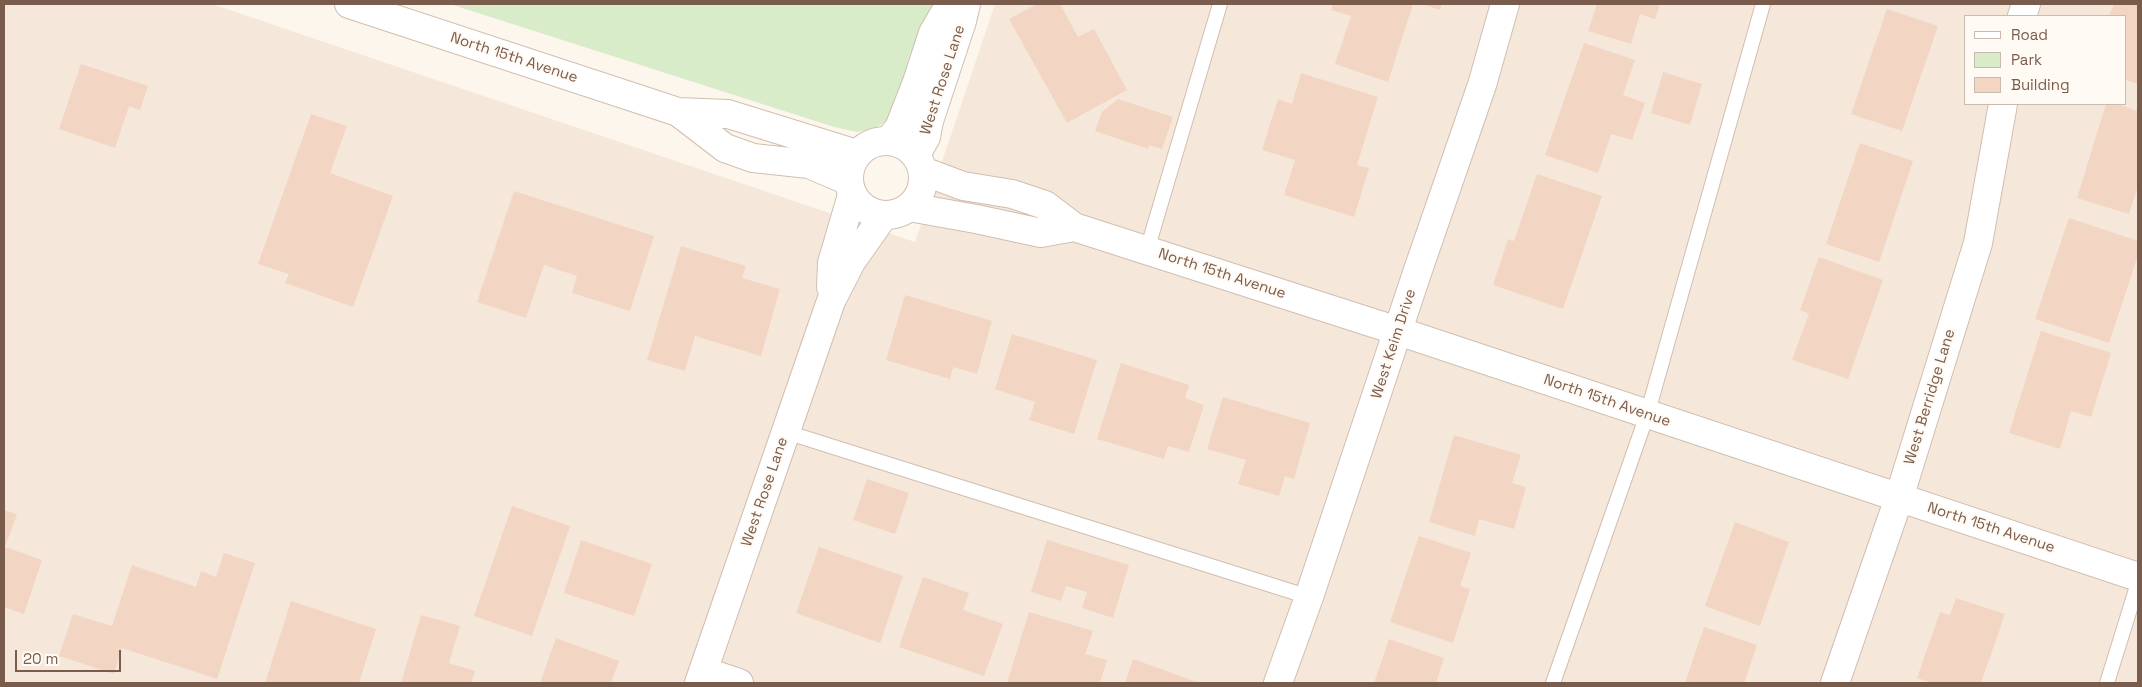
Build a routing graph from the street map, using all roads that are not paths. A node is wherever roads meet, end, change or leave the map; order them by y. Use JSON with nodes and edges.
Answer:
{"nodes":[{"id":1,"x":349,"y":4,"type":"edge"},
{"id":2,"x":950,"y":4,"type":"edge"},
{"id":3,"x":966,"y":4,"type":"edge"},
{"id":4,"x":1220,"y":4,"type":"edge"},
{"id":5,"x":1505,"y":4,"type":"edge"},
{"id":6,"x":1763,"y":4,"type":"edge"},
{"id":7,"x":2003,"y":105,"type":"edge"},
{"id":8,"x":678,"y":112,"type":"junction"},
{"id":9,"x":888,"y":140,"type":"junction"},
{"id":10,"x":857,"y":154,"type":"junction"},
{"id":11,"x":919,"y":163,"type":"junction"},
{"id":12,"x":850,"y":188,"type":"junction"},
{"id":13,"x":897,"y":211,"type":"junction"},
{"id":14,"x":1074,"y":227,"type":"junction"},
{"id":15,"x":1147,"y":250,"type":"junction"},
{"id":16,"x":831,"y":301,"type":"junction"},
{"id":17,"x":1398,"y":331,"type":"junction"},
{"id":18,"x":1647,"y":414,"type":"junction"},
{"id":19,"x":786,"y":432,"type":"junction"},
{"id":20,"x":1898,"y":498,"type":"junction"},
{"id":21,"x":2138,"y":577,"type":"edge"},
{"id":22,"x":2138,"y":583,"type":"edge"},
{"id":23,"x":1309,"y":597,"type":"junction"},
{"id":24,"x":701,"y":677,"type":"edge"},
{"id":25,"x":739,"y":683,"type":"edge"},
{"id":26,"x":1278,"y":683,"type":"edge"},
{"id":27,"x":1553,"y":683,"type":"edge"},
{"id":28,"x":1835,"y":683,"type":"edge"},
{"id":29,"x":2107,"y":683,"type":"edge"}],
"edges":[{"from":1,"to":8,"type":"street","name":"North 15th Avenue"},
{"from":2,"to":9,"type":"street","name":"West Rose Lane"},
{"from":3,"to":11,"type":"street","name":"West Rose Lane"},
{"from":4,"to":15,"type":"lane"},
{"from":5,"to":17,"type":"street","name":"West Keim Drive"},
{"from":6,"to":18,"type":"lane"},
{"from":7,"to":20,"type":"street","name":"West Berridge Lane"},
{"from":8,"to":10,"type":"street","name":"North 15th Avenue"},
{"from":8,"to":12,"type":"street","name":"North 15th Avenue"},
{"from":9,"to":10,"type":"street"},
{"from":9,"to":11,"type":"street"},
{"from":10,"to":12,"type":"street"},
{"from":11,"to":13,"type":"street"},
{"from":11,"to":14,"type":"street","name":"North 15th Avenue"},
{"from":12,"to":13,"type":"street"},
{"from":12,"to":16,"type":"street","name":"West Rose Lane"},
{"from":13,"to":14,"type":"street","name":"North 15th Avenue"},
{"from":13,"to":16,"type":"street","name":"West Rose Lane"},
{"from":14,"to":15,"type":"street","name":"North 15th Avenue"},
{"from":15,"to":17,"type":"street","name":"North 15th Avenue"},
{"from":16,"to":19,"type":"street","name":"West Rose Lane"},
{"from":17,"to":18,"type":"street","name":"North 15th Avenue"},
{"from":17,"to":23,"type":"street","name":"West Keim Drive"},
{"from":18,"to":20,"type":"street","name":"North 15th Avenue"},
{"from":18,"to":27,"type":"lane"},
{"from":19,"to":23,"type":"lane"},
{"from":19,"to":24,"type":"street","name":"West Rose Lane"},
{"from":20,"to":21,"type":"street","name":"North 15th Avenue"},
{"from":20,"to":28,"type":"street","name":"West Berridge Lane"},
{"from":22,"to":29,"type":"lane"},
{"from":23,"to":26,"type":"street","name":"West Keim Drive"},
{"from":24,"to":25,"type":"street"}]}
